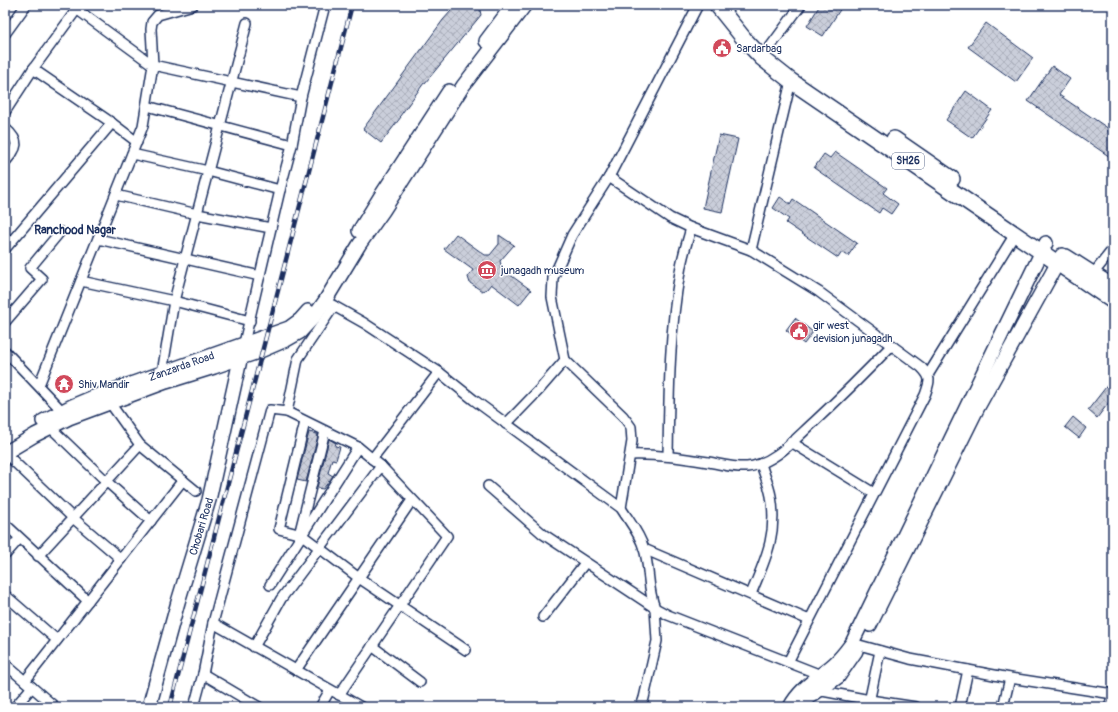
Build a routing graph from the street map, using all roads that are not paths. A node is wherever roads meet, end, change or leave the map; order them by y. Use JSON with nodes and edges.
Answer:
{"nodes":[{"id":1,"x":26,"y":5,"type":"edge"},
{"id":2,"x":193,"y":5,"type":"edge"},
{"id":3,"x":325,"y":5,"type":"edge"},
{"id":4,"x":525,"y":5,"type":"edge"},
{"id":5,"x":698,"y":5,"type":"edge"},
{"id":6,"x":717,"y":5,"type":"edge"},
{"id":7,"x":730,"y":5,"type":"edge"},
{"id":8,"x":801,"y":5,"type":"edge"},
{"id":9,"x":509,"y":6,"type":"edge"},
{"id":10,"x":74,"y":7,"type":"edge"},
{"id":11,"x":172,"y":8,"type":"edge"},
{"id":12,"x":247,"y":23,"type":"dead end"},
{"id":13,"x":5,"y":34,"type":"edge"},
{"id":14,"x":765,"y":54,"type":"junction"},
{"id":15,"x":153,"y":65,"type":"junction"},
{"id":16,"x":34,"y":69,"type":"junction"},
{"id":17,"x":791,"y":81,"type":"junction"},
{"id":18,"x":231,"y":82,"type":"junction"},
{"id":19,"x":301,"y":97,"type":"junction"},
{"id":20,"x":146,"y":106,"type":"junction"},
{"id":21,"x":5,"y":112,"type":"edge"},
{"id":22,"x":112,"y":123,"type":"junction"},
{"id":23,"x":220,"y":125,"type":"junction"},
{"id":24,"x":5,"y":128,"type":"edge"},
{"id":25,"x":137,"y":142,"type":"junction"},
{"id":26,"x":292,"y":145,"type":"junction"},
{"id":27,"x":132,"y":154,"type":"junction"},
{"id":28,"x":5,"y":162,"type":"edge"},
{"id":29,"x":208,"y":171,"type":"junction"},
{"id":30,"x":609,"y":177,"type":"junction"},
{"id":31,"x":280,"y":190,"type":"junction"},
{"id":32,"x":116,"y":195,"type":"junction"},
{"id":33,"x":197,"y":214,"type":"junction"},
{"id":34,"x":271,"y":228,"type":"junction"},
{"id":35,"x":691,"y":228,"type":"junction"},
{"id":36,"x":60,"y":232,"type":"dead end"},
{"id":37,"x":1015,"y":234,"type":"junction"},
{"id":38,"x":98,"y":239,"type":"junction"},
{"id":39,"x":1044,"y":248,"type":"junction"},
{"id":40,"x":5,"y":249,"type":"edge"},
{"id":41,"x":1113,"y":249,"type":"edge"},
{"id":42,"x":751,"y":250,"type":"junction"},
{"id":43,"x":185,"y":259,"type":"junction"},
{"id":44,"x":1060,"y":259,"type":"junction"},
{"id":45,"x":1093,"y":274,"type":"junction"},
{"id":46,"x":260,"y":276,"type":"junction"},
{"id":47,"x":81,"y":281,"type":"junction"},
{"id":48,"x":1113,"y":288,"type":"edge"},
{"id":49,"x":328,"y":298,"type":"junction"},
{"id":50,"x":174,"y":301,"type":"junction"},
{"id":51,"x":1113,"y":301,"type":"edge"},
{"id":52,"x":250,"y":321,"type":"junction"},
{"id":53,"x":5,"y":322,"type":"edge"},
{"id":54,"x":244,"y":342,"type":"junction"},
{"id":55,"x":892,"y":345,"type":"junction"},
{"id":56,"x":5,"y":351,"type":"edge"},
{"id":57,"x":240,"y":358,"type":"junction"},
{"id":58,"x":565,"y":360,"type":"junction"},
{"id":59,"x":439,"y":372,"type":"junction"},
{"id":60,"x":162,"y":373,"type":"junction"},
{"id":61,"x":928,"y":375,"type":"junction"},
{"id":62,"x":39,"y":385,"type":"junction"},
{"id":63,"x":110,"y":403,"type":"junction"},
{"id":64,"x":287,"y":412,"type":"junction"},
{"id":65,"x":66,"y":414,"type":"junction"},
{"id":66,"x":305,"y":422,"type":"junction"},
{"id":67,"x":506,"y":424,"type":"junction"},
{"id":68,"x":50,"y":427,"type":"junction"},
{"id":69,"x":325,"y":431,"type":"junction"},
{"id":70,"x":5,"y":442,"type":"edge"},
{"id":71,"x":791,"y":442,"type":"junction"},
{"id":72,"x":140,"y":445,"type":"junction"},
{"id":73,"x":358,"y":447,"type":"junction"},
{"id":74,"x":5,"y":453,"type":"edge"},
{"id":75,"x":630,"y":455,"type":"junction"},
{"id":76,"x":668,"y":456,"type":"junction"},
{"id":77,"x":372,"y":459,"type":"junction"},
{"id":78,"x":761,"y":464,"type":"junction"},
{"id":79,"x":381,"y":466,"type":"junction"},
{"id":80,"x":183,"y":480,"type":"junction"},
{"id":81,"x":106,"y":481,"type":"junction"},
{"id":82,"x":488,"y":486,"type":"dead end"},
{"id":83,"x":196,"y":491,"type":"dead end"},
{"id":84,"x":874,"y":493,"type":"junction"},
{"id":85,"x":412,"y":500,"type":"junction"},
{"id":86,"x":621,"y":508,"type":"junction"},
{"id":87,"x":73,"y":518,"type":"junction"},
{"id":88,"x":151,"y":521,"type":"junction"},
{"id":89,"x":5,"y":524,"type":"edge"},
{"id":90,"x":300,"y":535,"type":"junction"},
{"id":91,"x":20,"y":539,"type":"junction"},
{"id":92,"x":319,"y":548,"type":"junction"},
{"id":93,"x":644,"y":549,"type":"junction"},
{"id":94,"x":5,"y":555,"type":"edge"},
{"id":95,"x":38,"y":556,"type":"junction"},
{"id":96,"x":121,"y":558,"type":"junction"},
{"id":97,"x":585,"y":563,"type":"junction"},
{"id":98,"x":359,"y":578,"type":"junction"},
{"id":99,"x":270,"y":585,"type":"dead end"},
{"id":100,"x":751,"y":594,"type":"junction"},
{"id":101,"x":5,"y":595,"type":"edge"},
{"id":102,"x":88,"y":601,"type":"junction"},
{"id":103,"x":400,"y":605,"type":"junction"},
{"id":104,"x":655,"y":608,"type":"junction"},
{"id":105,"x":543,"y":617,"type":"dead end"},
{"id":106,"x":809,"y":620,"type":"junction"},
{"id":107,"x":213,"y":623,"type":"junction"},
{"id":108,"x":57,"y":640,"type":"junction"},
{"id":109,"x":856,"y":644,"type":"junction"},
{"id":110,"x":254,"y":646,"type":"junction"},
{"id":111,"x":372,"y":646,"type":"junction"},
{"id":112,"x":466,"y":650,"type":"dead end"},
{"id":113,"x":880,"y":651,"type":"junction"},
{"id":114,"x":788,"y":662,"type":"junction"},
{"id":115,"x":5,"y":664,"type":"edge"},
{"id":116,"x":296,"y":670,"type":"junction"},
{"id":117,"x":968,"y":670,"type":"junction"},
{"id":118,"x":203,"y":674,"type":"junction"},
{"id":119,"x":821,"y":675,"type":"junction"},
{"id":120,"x":1010,"y":678,"type":"junction"},
{"id":121,"x":420,"y":682,"type":"dead end"},
{"id":122,"x":28,"y":684,"type":"junction"},
{"id":123,"x":803,"y":688,"type":"junction"},
{"id":124,"x":330,"y":690,"type":"junction"},
{"id":125,"x":818,"y":690,"type":"junction"},
{"id":126,"x":1113,"y":694,"type":"edge"},
{"id":127,"x":339,"y":695,"type":"junction"},
{"id":128,"x":869,"y":704,"type":"edge"},
{"id":129,"x":54,"y":706,"type":"dead end"},
{"id":130,"x":15,"y":707,"type":"edge"},
{"id":131,"x":149,"y":707,"type":"edge"},
{"id":132,"x":194,"y":707,"type":"edge"},
{"id":133,"x":258,"y":707,"type":"edge"},
{"id":134,"x":320,"y":707,"type":"edge"},
{"id":135,"x":361,"y":707,"type":"edge"},
{"id":136,"x":641,"y":707,"type":"edge"},
{"id":137,"x":790,"y":707,"type":"edge"},
{"id":138,"x":801,"y":707,"type":"edge"},
{"id":139,"x":916,"y":707,"type":"edge"},
{"id":140,"x":960,"y":707,"type":"edge"},
{"id":141,"x":1003,"y":707,"type":"edge"},
{"id":142,"x":1109,"y":707,"type":"edge"}],
"edges":[{"from":1,"to":13,"type":"street"},
{"from":2,"to":11,"type":"street"},
{"from":3,"to":19,"type":"street"},
{"from":4,"to":49,"type":"street"},
{"from":5,"to":30,"type":"street"},
{"from":6,"to":14,"type":"main road","number":"SH26"},
{"from":7,"to":14,"type":"main road","number":"SH26"},
{"from":8,"to":14,"type":"street"},
{"from":9,"to":49,"type":"street"},
{"from":10,"to":15,"type":"street"},
{"from":10,"to":16,"type":"street"},
{"from":11,"to":15,"type":"street"},
{"from":12,"to":18,"type":"street"},
{"from":14,"to":17,"type":"main road","number":"SH26"},
{"from":14,"to":39,"type":"main road","number":"SH26"},
{"from":15,"to":18,"type":"street"},
{"from":15,"to":20,"type":"street"},
{"from":16,"to":21,"type":"street"},
{"from":16,"to":22,"type":"street"},
{"from":17,"to":37,"type":"main road","number":"SH26"},
{"from":17,"to":42,"type":"street"},
{"from":18,"to":19,"type":"street"},
{"from":18,"to":23,"type":"street"},
{"from":19,"to":26,"type":"street"},
{"from":20,"to":23,"type":"street"},
{"from":20,"to":25,"type":"street"},
{"from":22,"to":25,"type":"street"},
{"from":22,"to":40,"type":"street"},
{"from":23,"to":26,"type":"street"},
{"from":23,"to":29,"type":"street"},
{"from":24,"to":28,"type":"street"},
{"from":25,"to":27,"type":"street"},
{"from":26,"to":31,"type":"street"},
{"from":27,"to":29,"type":"street"},
{"from":27,"to":32,"type":"street"},
{"from":29,"to":31,"type":"street"},
{"from":29,"to":33,"type":"street"},
{"from":30,"to":35,"type":"street"},
{"from":30,"to":58,"type":"street"},
{"from":31,"to":34,"type":"street"},
{"from":32,"to":33,"type":"street"},
{"from":32,"to":38,"type":"street"},
{"from":33,"to":34,"type":"street"},
{"from":33,"to":43,"type":"street"},
{"from":34,"to":46,"type":"street"},
{"from":35,"to":42,"type":"street"},
{"from":35,"to":76,"type":"street"},
{"from":36,"to":53,"type":"street"},
{"from":37,"to":39,"type":"main road","number":"SH26"},
{"from":37,"to":61,"type":"street"},
{"from":38,"to":43,"type":"street"},
{"from":38,"to":47,"type":"street"},
{"from":39,"to":44,"type":"main road","number":"SH26"},
{"from":39,"to":109,"type":"street"},
{"from":41,"to":45,"type":"street"},
{"from":42,"to":55,"type":"street"},
{"from":43,"to":46,"type":"street"},
{"from":43,"to":50,"type":"street"},
{"from":44,"to":45,"type":"main road","number":"SH26"},
{"from":44,"to":51,"type":"main road","number":"SH26"},
{"from":44,"to":109,"type":"street"},
{"from":45,"to":48,"type":"main road","number":"SH26"},
{"from":46,"to":52,"type":"street"},
{"from":47,"to":50,"type":"street"},
{"from":47,"to":62,"type":"street"},
{"from":49,"to":54,"type":"street","name":"Zanzarda Road"},
{"from":49,"to":57,"type":"street"},
{"from":49,"to":59,"type":"street"},
{"from":49,"to":64,"type":"street"},
{"from":50,"to":52,"type":"street"},
{"from":50,"to":60,"type":"street"},
{"from":52,"to":54,"type":"street"},
{"from":54,"to":57,"type":"street","name":"Chobari Road"},
{"from":54,"to":60,"type":"street","name":"Zanzarda Road"},
{"from":55,"to":61,"type":"street"},
{"from":55,"to":71,"type":"street"},
{"from":56,"to":62,"type":"street"},
{"from":57,"to":63,"type":"street"},
{"from":57,"to":131,"type":"street","name":"Chobari Road"},
{"from":58,"to":67,"type":"street"},
{"from":58,"to":75,"type":"street"},
{"from":59,"to":67,"type":"street"},
{"from":59,"to":77,"type":"street"},
{"from":60,"to":65,"type":"street","name":"Zanzarda Road"},
{"from":61,"to":84,"type":"street"},
{"from":62,"to":65,"type":"street"},
{"from":63,"to":65,"type":"street"},
{"from":63,"to":72,"type":"street"},
{"from":64,"to":66,"type":"street"},
{"from":64,"to":107,"type":"street"},
{"from":65,"to":68,"type":"street"},
{"from":65,"to":70,"type":"street","name":"Zanzarda Road"},
{"from":66,"to":69,"type":"street"},
{"from":66,"to":90,"type":"street"},
{"from":67,"to":86,"type":"street"},
{"from":68,"to":74,"type":"street"},
{"from":68,"to":81,"type":"street"},
{"from":69,"to":73,"type":"street"},
{"from":69,"to":90,"type":"street"},
{"from":71,"to":78,"type":"street"},
{"from":71,"to":84,"type":"street"},
{"from":72,"to":80,"type":"street"},
{"from":72,"to":81,"type":"street"},
{"from":73,"to":77,"type":"street"},
{"from":73,"to":90,"type":"street"},
{"from":74,"to":87,"type":"street"},
{"from":75,"to":76,"type":"street"},
{"from":75,"to":86,"type":"street"},
{"from":76,"to":78,"type":"street"},
{"from":77,"to":79,"type":"street"},
{"from":78,"to":100,"type":"street"},
{"from":79,"to":85,"type":"street"},
{"from":79,"to":92,"type":"street"},
{"from":80,"to":83,"type":"street"},
{"from":80,"to":88,"type":"street"},
{"from":81,"to":87,"type":"street"},
{"from":81,"to":88,"type":"street"},
{"from":82,"to":97,"type":"street"},
{"from":84,"to":106,"type":"street"},
{"from":85,"to":98,"type":"street"},
{"from":85,"to":103,"type":"street"},
{"from":86,"to":93,"type":"street"},
{"from":87,"to":95,"type":"street"},
{"from":87,"to":96,"type":"street"},
{"from":88,"to":96,"type":"street"},
{"from":89,"to":91,"type":"street"},
{"from":90,"to":92,"type":"street"},
{"from":90,"to":99,"type":"street"},
{"from":91,"to":94,"type":"street"},
{"from":91,"to":95,"type":"street"},
{"from":92,"to":98,"type":"street"},
{"from":92,"to":110,"type":"street"},
{"from":93,"to":100,"type":"street"},
{"from":93,"to":104,"type":"street"},
{"from":95,"to":102,"type":"street"},
{"from":96,"to":102,"type":"street"},
{"from":97,"to":104,"type":"street"},
{"from":97,"to":105,"type":"street"},
{"from":98,"to":103,"type":"street"},
{"from":98,"to":116,"type":"street"},
{"from":100,"to":106,"type":"street"},
{"from":101,"to":108,"type":"street"},
{"from":102,"to":108,"type":"street"},
{"from":103,"to":111,"type":"street"},
{"from":103,"to":112,"type":"street"},
{"from":104,"to":114,"type":"street"},
{"from":104,"to":136,"type":"street"},
{"from":106,"to":114,"type":"street"},
{"from":107,"to":110,"type":"street"},
{"from":107,"to":118,"type":"street"},
{"from":108,"to":122,"type":"street"},
{"from":109,"to":113,"type":"street"},
{"from":109,"to":119,"type":"street"},
{"from":109,"to":125,"type":"street"},
{"from":110,"to":116,"type":"street"},
{"from":111,"to":121,"type":"street"},
{"from":111,"to":127,"type":"street"},
{"from":113,"to":117,"type":"street"},
{"from":113,"to":128,"type":"street"},
{"from":114,"to":119,"type":"street"},
{"from":115,"to":122,"type":"street"},
{"from":116,"to":124,"type":"street"},
{"from":117,"to":120,"type":"street"},
{"from":117,"to":140,"type":"street"},
{"from":118,"to":132,"type":"street"},
{"from":118,"to":133,"type":"street"},
{"from":119,"to":123,"type":"street"},
{"from":120,"to":126,"type":"street"},
{"from":120,"to":141,"type":"street"},
{"from":122,"to":129,"type":"street"},
{"from":122,"to":130,"type":"street"},
{"from":123,"to":125,"type":"street"},
{"from":123,"to":137,"type":"street"},
{"from":124,"to":127,"type":"street"},
{"from":124,"to":134,"type":"street"},
{"from":125,"to":128,"type":"street"},
{"from":125,"to":138,"type":"street"},
{"from":126,"to":142,"type":"street"},
{"from":127,"to":135,"type":"street"},
{"from":128,"to":139,"type":"street"}]}
